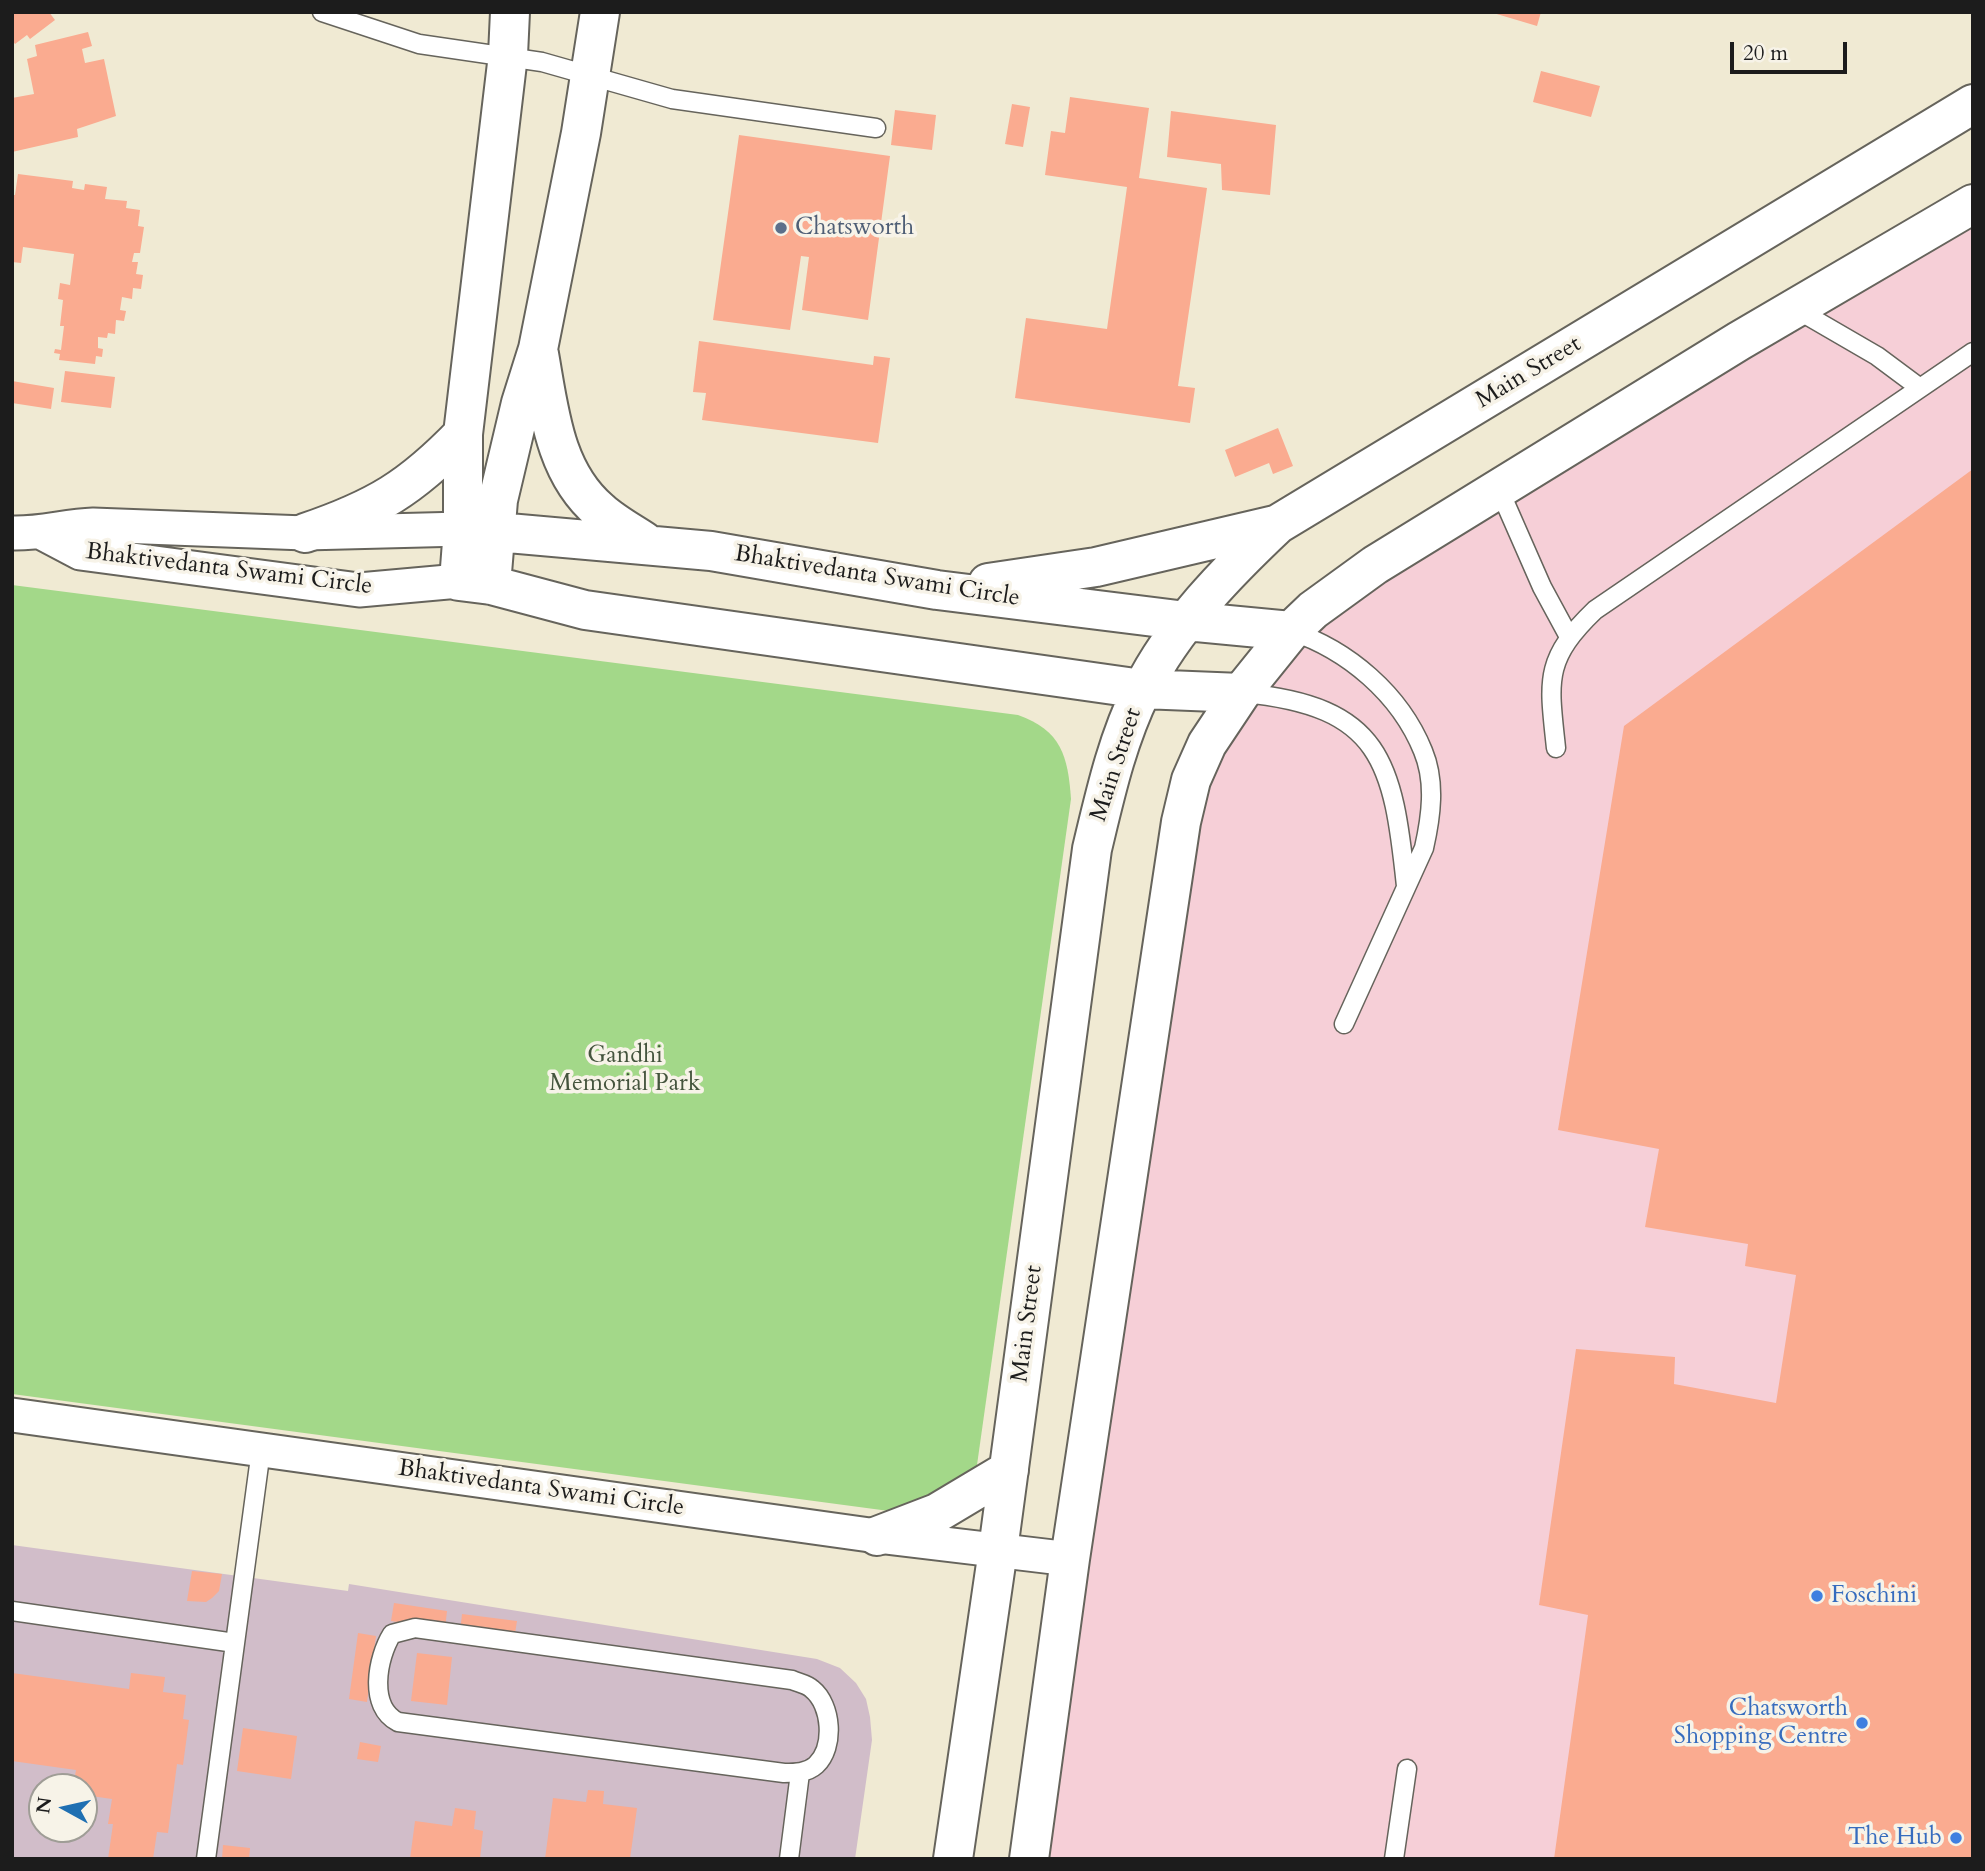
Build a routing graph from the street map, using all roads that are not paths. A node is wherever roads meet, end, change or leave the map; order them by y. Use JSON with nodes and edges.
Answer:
{"nodes":[{"id":1,"x":322,"y":12,"type":"edge"},
{"id":2,"x":510,"y":12,"type":"edge"},
{"id":3,"x":600,"y":12,"type":"edge"},
{"id":4,"x":508,"y":55,"type":"junction"},
{"id":5,"x":590,"y":75,"type":"junction"},
{"id":6,"x":1973,"y":104,"type":"edge"},
{"id":7,"x":876,"y":128,"type":"dead end"},
{"id":8,"x":1973,"y":204,"type":"edge"},
{"id":9,"x":1795,"y":308,"type":"junction"},
{"id":10,"x":538,"y":349,"type":"junction"},
{"id":11,"x":1973,"y":352,"type":"edge"},
{"id":12,"x":1920,"y":388,"type":"junction"},
{"id":13,"x":463,"y":434,"type":"junction"},
{"id":14,"x":1499,"y":489,"type":"junction"},
{"id":15,"x":1278,"y":524,"type":"junction"},
{"id":16,"x":478,"y":529,"type":"junction"},
{"id":17,"x":306,"y":533,"type":"junction"},
{"id":18,"x":28,"y":534,"type":"edge"},
{"id":19,"x":650,"y":545,"type":"junction"},
{"id":20,"x":475,"y":583,"type":"junction"},
{"id":21,"x":937,"y":590,"type":"junction"},
{"id":22,"x":1186,"y":621,"type":"junction"},
{"id":23,"x":1291,"y":631,"type":"junction"},
{"id":24,"x":1568,"y":635,"type":"junction"},
{"id":25,"x":1142,"y":689,"type":"junction"},
{"id":26,"x":1241,"y":693,"type":"junction"},
{"id":27,"x":1556,"y":748,"type":"dead end"},
{"id":28,"x":1407,"y":890,"type":"junction"},
{"id":29,"x":1344,"y":1024,"type":"dead end"},
{"id":30,"x":12,"y":1415,"type":"edge"},
{"id":31,"x":261,"y":1450,"type":"junction"},
{"id":32,"x":1009,"y":1470,"type":"junction"},
{"id":33,"x":877,"y":1536,"type":"junction"},
{"id":34,"x":998,"y":1550,"type":"junction"},
{"id":35,"x":1070,"y":1559,"type":"junction"},
{"id":36,"x":12,"y":1611,"type":"edge"},
{"id":37,"x":236,"y":1643,"type":"junction"},
{"id":38,"x":1408,"y":1769,"type":"dead end"},
{"id":39,"x":800,"y":1773,"type":"junction"},
{"id":40,"x":206,"y":1859,"type":"edge"},
{"id":41,"x":789,"y":1859,"type":"edge"},
{"id":42,"x":953,"y":1859,"type":"edge"},
{"id":43,"x":1029,"y":1859,"type":"edge"},
{"id":44,"x":1394,"y":1859,"type":"edge"}],
"edges":[{"from":1,"to":4,"type":"lane"},
{"from":2,"to":4,"type":"street"},
{"from":3,"to":5,"type":"street"},
{"from":4,"to":5,"type":"lane"},
{"from":4,"to":13,"type":"street"},
{"from":5,"to":7,"type":"lane"},
{"from":5,"to":10,"type":"street"},
{"from":6,"to":15,"type":"street","name":"Main Street"},
{"from":8,"to":9,"type":"street"},
{"from":9,"to":12,"type":"lane"},
{"from":9,"to":14,"type":"street"},
{"from":10,"to":16,"type":"street"},
{"from":10,"to":19,"type":"street"},
{"from":11,"to":12,"type":"lane"},
{"from":12,"to":24,"type":"lane"},
{"from":13,"to":16,"type":"street"},
{"from":13,"to":17,"type":"street"},
{"from":14,"to":23,"type":"street"},
{"from":14,"to":24,"type":"lane"},
{"from":15,"to":21,"type":"street"},
{"from":15,"to":22,"type":"street","name":"Main Street"},
{"from":16,"to":17,"type":"street","name":"Bhaktivedanta Swami Circle"},
{"from":16,"to":19,"type":"street","name":"Bhaktivedanta Swami Circle"},
{"from":16,"to":20,"type":"street"},
{"from":17,"to":18,"type":"street","name":"Bhaktivedanta Swami Circle"},
{"from":18,"to":20,"type":"street","name":"Bhaktivedanta Swami Circle"},
{"from":19,"to":21,"type":"street","name":"Bhaktivedanta Swami Circle"},
{"from":20,"to":25,"type":"street","name":"Bhaktivedanta Swami Circle"},
{"from":21,"to":22,"type":"street","name":"Bhaktivedanta Swami Circle"},
{"from":22,"to":23,"type":"street","name":"Bhaktivedanta Swami Circle"},
{"from":22,"to":25,"type":"street","name":"Main Street"},
{"from":23,"to":26,"type":"street"},
{"from":23,"to":28,"type":"lane"},
{"from":24,"to":27,"type":"lane"},
{"from":25,"to":26,"type":"street","name":"Bhaktivedanta Swami Circle"},
{"from":25,"to":32,"type":"street","name":"Main Street"},
{"from":26,"to":28,"type":"lane"},
{"from":26,"to":35,"type":"street"},
{"from":28,"to":29,"type":"lane"},
{"from":30,"to":31,"type":"street","name":"Bhaktivedanta Swami Circle"},
{"from":31,"to":33,"type":"street","name":"Bhaktivedanta Swami Circle"},
{"from":31,"to":37,"type":"lane"},
{"from":32,"to":33,"type":"street"},
{"from":32,"to":34,"type":"street","name":"Main Street"},
{"from":33,"to":34,"type":"street","name":"Bhaktivedanta Swami Circle"},
{"from":34,"to":35,"type":"street","name":"Bhaktivedanta Swami Circle"},
{"from":34,"to":42,"type":"street","name":"Main Street"},
{"from":35,"to":43,"type":"street"},
{"from":36,"to":37,"type":"lane"},
{"from":37,"to":40,"type":"lane"},
{"from":38,"to":44,"type":"lane"},
{"from":39,"to":39,"type":"lane"},
{"from":39,"to":41,"type":"lane"}]}
